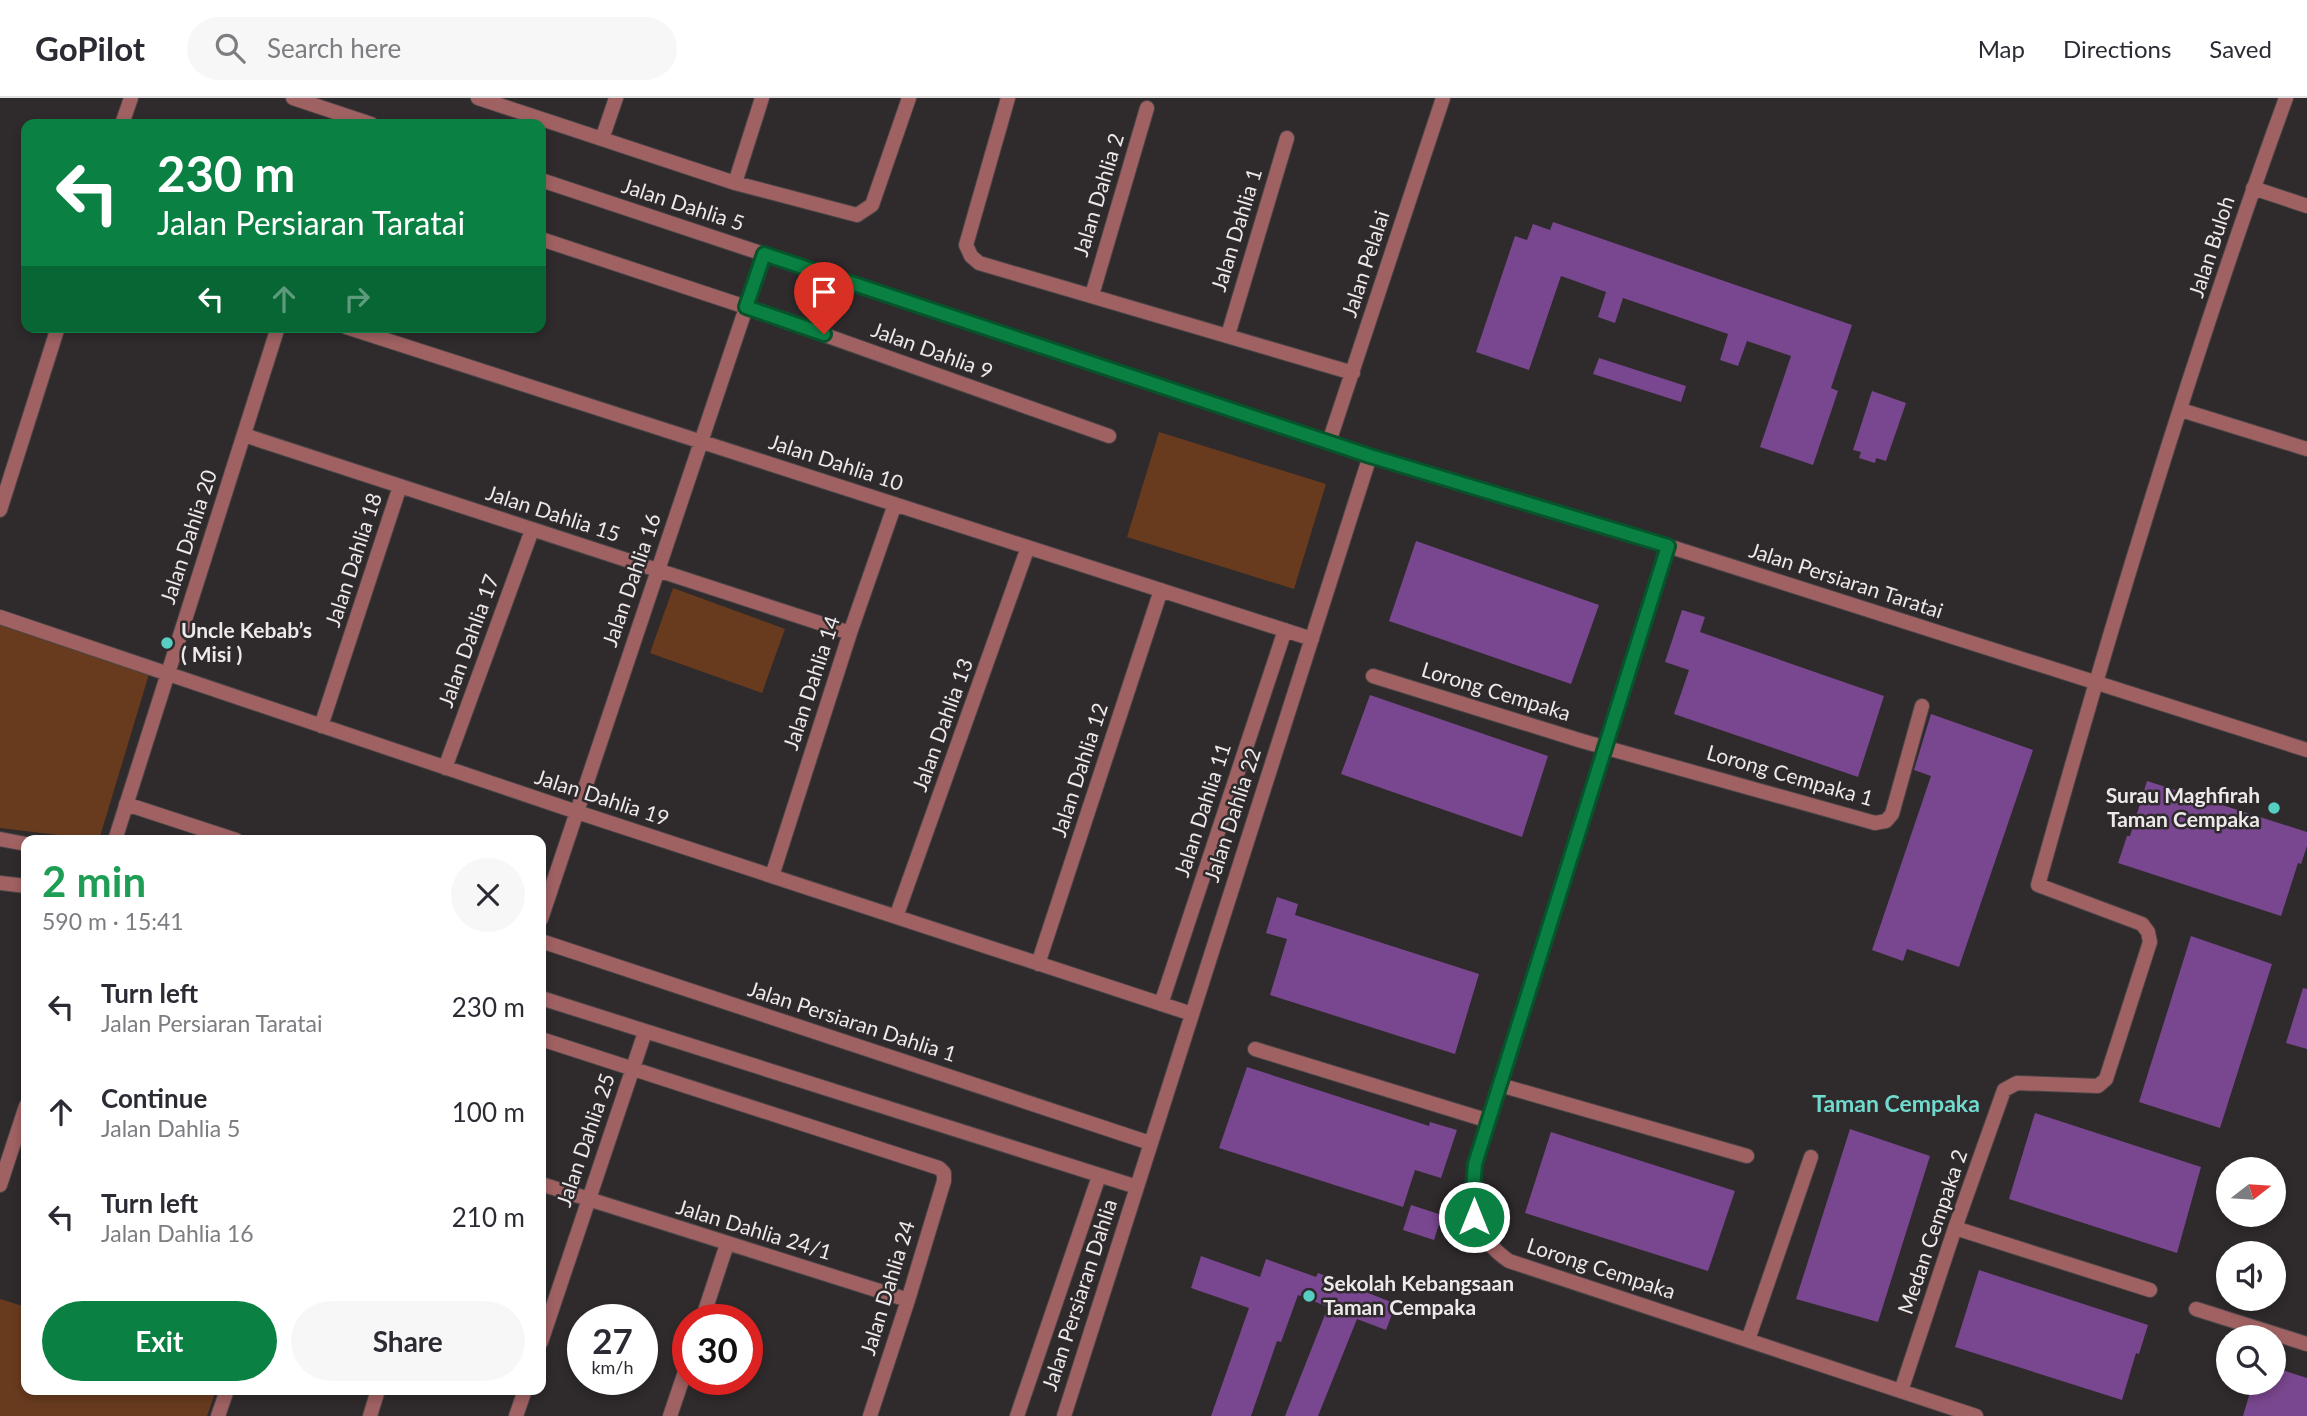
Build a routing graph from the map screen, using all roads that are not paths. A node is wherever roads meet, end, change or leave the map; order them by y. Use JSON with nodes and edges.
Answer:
{"nodes":[{"id":1,"x":131,"y":98,"type":"edge"},
{"id":2,"x":293,"y":98,"type":"edge"},
{"id":3,"x":478,"y":98,"type":"edge"},
{"id":4,"x":616,"y":98,"type":"edge"},
{"id":5,"x":762,"y":98,"type":"edge"},
{"id":6,"x":909,"y":98,"type":"edge"},
{"id":7,"x":1008,"y":98,"type":"edge"},
{"id":8,"x":1443,"y":98,"type":"edge"},
{"id":9,"x":2286,"y":98,"type":"edge"},
{"id":10,"x":1147,"y":108,"type":"dead end"},
{"id":11,"x":124,"y":119,"type":"edge"},
{"id":12,"x":342,"y":119,"type":"edge"},
{"id":13,"x":542,"y":119,"type":"edge"},
{"id":14,"x":546,"y":120,"type":"edge"},
{"id":15,"x":1287,"y":138,"type":"dead end"},
{"id":16,"x":602,"y":139,"type":"junction"},
{"id":17,"x":546,"y":182,"type":"edge"},
{"id":18,"x":735,"y":183,"type":"junction"},
{"id":19,"x":2253,"y":188,"type":"junction"},
{"id":20,"x":2307,"y":206,"type":"edge"},
{"id":21,"x":546,"y":241,"type":"edge"},
{"id":22,"x":764,"y":254,"type":"junction"},
{"id":23,"x":1091,"y":295,"type":"junction"},
{"id":24,"x":746,"y":307,"type":"junction"},
{"id":25,"x":56,"y":333,"type":"edge"},
{"id":26,"x":276,"y":333,"type":"edge"},
{"id":27,"x":365,"y":333,"type":"edge"},
{"id":28,"x":1228,"y":335,"type":"junction"},
{"id":29,"x":1353,"y":373,"type":"junction"},
{"id":30,"x":2181,"y":410,"type":"junction"},
{"id":31,"x":244,"y":435,"type":"junction"},
{"id":32,"x":1109,"y":436,"type":"dead end"},
{"id":33,"x":701,"y":442,"type":"junction"},
{"id":34,"x":1329,"y":442,"type":"junction"},
{"id":35,"x":2307,"y":449,"type":"edge"},
{"id":36,"x":1370,"y":456,"type":"junction"},
{"id":37,"x":400,"y":486,"type":"junction"},
{"id":38,"x":895,"y":504,"type":"junction"},
{"id":39,"x":0,"y":510,"type":"edge"},
{"id":40,"x":532,"y":530,"type":"junction"},
{"id":41,"x":1668,"y":546,"type":"junction"},
{"id":42,"x":1028,"y":547,"type":"junction"},
{"id":43,"x":658,"y":570,"type":"junction"},
{"id":44,"x":1161,"y":590,"type":"junction"},
{"id":45,"x":0,"y":617,"type":"edge"},
{"id":46,"x":1285,"y":630,"type":"junction"},
{"id":47,"x":850,"y":633,"type":"junction"},
{"id":48,"x":1312,"y":639,"type":"junction"},
{"id":49,"x":168,"y":674,"type":"junction"},
{"id":50,"x":1374,"y":676,"type":"dead end"},
{"id":51,"x":2095,"y":684,"type":"junction"},
{"id":52,"x":1922,"y":706,"type":"dead end"},
{"id":53,"x":321,"y":726,"type":"junction"},
{"id":54,"x":1606,"y":746,"type":"junction"},
{"id":55,"x":2307,"y":750,"type":"edge"},
{"id":56,"x":445,"y":768,"type":"junction"},
{"id":57,"x":126,"y":804,"type":"junction"},
{"id":58,"x":576,"y":812,"type":"junction"},
{"id":59,"x":117,"y":835,"type":"edge"},
{"id":60,"x":221,"y":835,"type":"edge"},
{"id":61,"x":0,"y":839,"type":"edge"},
{"id":62,"x":21,"y":843,"type":"edge"},
{"id":63,"x":772,"y":876,"type":"junction"},
{"id":64,"x":0,"y":883,"type":"edge"},
{"id":65,"x":21,"y":885,"type":"edge"},
{"id":66,"x":546,"y":904,"type":"edge"},
{"id":67,"x":896,"y":917,"type":"junction"},
{"id":68,"x":546,"y":943,"type":"edge"},
{"id":69,"x":1038,"y":964,"type":"junction"},
{"id":70,"x":546,"y":1000,"type":"edge"},
{"id":71,"x":1161,"y":1004,"type":"junction"},
{"id":72,"x":1192,"y":1014,"type":"junction"},
{"id":73,"x":645,"y":1032,"type":"junction"},
{"id":74,"x":546,"y":1041,"type":"edge"},
{"id":75,"x":1255,"y":1049,"type":"dead end"},
{"id":76,"x":632,"y":1069,"type":"junction"},
{"id":77,"x":1500,"y":1084,"type":"junction"},
{"id":78,"x":21,"y":1121,"type":"edge"},
{"id":79,"x":1489,"y":1121,"type":"junction"},
{"id":80,"x":1150,"y":1143,"type":"junction"},
{"id":81,"x":1747,"y":1157,"type":"dead end"},
{"id":82,"x":1811,"y":1157,"type":"dead end"},
{"id":83,"x":1099,"y":1176,"type":"junction"},
{"id":84,"x":0,"y":1185,"type":"edge"},
{"id":85,"x":546,"y":1186,"type":"edge"},
{"id":86,"x":1137,"y":1187,"type":"junction"},
{"id":87,"x":588,"y":1200,"type":"junction"},
{"id":88,"x":1955,"y":1228,"type":"junction"},
{"id":89,"x":727,"y":1244,"type":"junction"},
{"id":90,"x":2150,"y":1290,"type":"dead end"},
{"id":91,"x":908,"y":1300,"type":"junction"},
{"id":92,"x":707,"y":1304,"type":"edge"},
{"id":93,"x":2196,"y":1309,"type":"dead end"},
{"id":94,"x":546,"y":1327,"type":"edge"},
{"id":95,"x":1748,"y":1340,"type":"junction"},
{"id":96,"x":2307,"y":1344,"type":"edge"},
{"id":97,"x":1901,"y":1391,"type":"junction"},
{"id":98,"x":225,"y":1395,"type":"edge"},
{"id":99,"x":376,"y":1395,"type":"edge"},
{"id":100,"x":523,"y":1395,"type":"edge"},
{"id":101,"x":677,"y":1395,"type":"edge"},
{"id":102,"x":218,"y":1416,"type":"edge"},
{"id":103,"x":370,"y":1416,"type":"edge"},
{"id":104,"x":516,"y":1416,"type":"edge"},
{"id":105,"x":670,"y":1416,"type":"edge"},
{"id":106,"x":870,"y":1416,"type":"edge"},
{"id":107,"x":1017,"y":1416,"type":"edge"},
{"id":108,"x":1063,"y":1416,"type":"edge"},
{"id":109,"x":1976,"y":1416,"type":"edge"}],
"edges":[{"from":1,"to":11,"type":"street"},
{"from":2,"to":12,"type":"street"},
{"from":3,"to":13,"type":"street","name":"Jalan Dahlia 5"},
{"from":4,"to":16,"type":"street"},
{"from":5,"to":18,"type":"street"},
{"from":6,"to":18,"type":"street","name":"Jalan Dahlia 5"},
{"from":7,"to":23,"type":"street"},
{"from":8,"to":29,"type":"street","name":"Jalan Pelalai"},
{"from":9,"to":19,"type":"street","name":"Jalan Buloh"},
{"from":10,"to":23,"type":"street","name":"Jalan Dahlia 2"},
{"from":14,"to":16,"type":"street","name":"Jalan Dahlia 5"},
{"from":15,"to":28,"type":"street","name":"Jalan Dahlia 1"},
{"from":16,"to":18,"type":"street","name":"Jalan Dahlia 5"},
{"from":17,"to":22,"type":"street","name":"Jalan Dahlia 5"},
{"from":19,"to":20,"type":"street"},
{"from":19,"to":30,"type":"street","name":"Jalan Buloh"},
{"from":21,"to":24,"type":"street","name":"Jalan Dahlia 9"},
{"from":22,"to":24,"type":"street","name":"Jalan Dahlia 16"},
{"from":22,"to":34,"type":"street","name":"Jalan Dahlia 5"},
{"from":23,"to":28,"type":"street"},
{"from":24,"to":32,"type":"street","name":"Jalan Dahlia 9"},
{"from":24,"to":33,"type":"street","name":"Jalan Dahlia 16"},
{"from":25,"to":39,"type":"street"},
{"from":26,"to":31,"type":"street","name":"Jalan Dahlia 20"},
{"from":27,"to":33,"type":"street","name":"Jalan Dahlia 10"},
{"from":28,"to":29,"type":"street"},
{"from":29,"to":34,"type":"street","name":"Jalan Pelalai"},
{"from":30,"to":35,"type":"street"},
{"from":30,"to":51,"type":"street","name":"Jalan Buloh"},
{"from":31,"to":37,"type":"street","name":"Jalan Dahlia 15"},
{"from":31,"to":49,"type":"street","name":"Jalan Dahlia 20"},
{"from":33,"to":38,"type":"street","name":"Jalan Dahlia 10"},
{"from":33,"to":43,"type":"street","name":"Jalan Dahlia 16"},
{"from":34,"to":36,"type":"street","name":"Jalan Dahlia 5"},
{"from":36,"to":41,"type":"street","name":"Jalan Persiaran Taratai"},
{"from":36,"to":48,"type":"street","name":"Jalan Dahlia 22"},
{"from":37,"to":40,"type":"street","name":"Jalan Dahlia 15"},
{"from":37,"to":53,"type":"street","name":"Jalan Dahlia 18"},
{"from":38,"to":42,"type":"street","name":"Jalan Dahlia 10"},
{"from":38,"to":47,"type":"street","name":"Jalan Dahlia 14"},
{"from":40,"to":43,"type":"street","name":"Jalan Dahlia 15"},
{"from":40,"to":56,"type":"street","name":"Jalan Dahlia 17"},
{"from":41,"to":51,"type":"street","name":"Jalan Persiaran Taratai"},
{"from":41,"to":54,"type":"street","name":"Lorong Cempaka"},
{"from":42,"to":44,"type":"street","name":"Jalan Dahlia 10"},
{"from":42,"to":67,"type":"street","name":"Jalan Dahlia 13"},
{"from":43,"to":47,"type":"street","name":"Jalan Dahlia 15"},
{"from":43,"to":58,"type":"street","name":"Jalan Dahlia 16"},
{"from":44,"to":46,"type":"street","name":"Jalan Dahlia 10"},
{"from":44,"to":69,"type":"street","name":"Jalan Dahlia 12"},
{"from":45,"to":49,"type":"street","name":"Jalan Dahlia 19"},
{"from":46,"to":48,"type":"street","name":"Jalan Dahlia 10"},
{"from":46,"to":71,"type":"street","name":"Jalan Dahlia 11"},
{"from":47,"to":63,"type":"street","name":"Jalan Dahlia 14"},
{"from":48,"to":72,"type":"street","name":"Jalan Dahlia 22"},
{"from":49,"to":53,"type":"street","name":"Jalan Dahlia 19"},
{"from":49,"to":57,"type":"street","name":"Jalan Dahlia 20"},
{"from":50,"to":54,"type":"street","name":"Lorong Cempaka"},
{"from":51,"to":55,"type":"street","name":"Jalan Persiaran Taratai"},
{"from":51,"to":88,"type":"street","name":"Medan Cempaka 2"},
{"from":52,"to":54,"type":"street","name":"Lorong Cempaka 1"},
{"from":53,"to":56,"type":"street","name":"Jalan Dahlia 19"},
{"from":54,"to":77,"type":"street","name":"Lorong Cempaka"},
{"from":56,"to":58,"type":"street","name":"Jalan Dahlia 19"},
{"from":57,"to":59,"type":"street","name":"Jalan Dahlia 20"},
{"from":57,"to":60,"type":"street"},
{"from":58,"to":63,"type":"street","name":"Jalan Dahlia 19"},
{"from":58,"to":66,"type":"street","name":"Jalan Dahlia 16"},
{"from":61,"to":62,"type":"street"},
{"from":63,"to":67,"type":"street","name":"Jalan Dahlia 19"},
{"from":64,"to":65,"type":"street"},
{"from":67,"to":69,"type":"street","name":"Jalan Dahlia 19"},
{"from":68,"to":80,"type":"street","name":"Jalan Persiaran Dahlia 1"},
{"from":69,"to":71,"type":"street","name":"Jalan Dahlia 19"},
{"from":70,"to":73,"type":"street"},
{"from":71,"to":72,"type":"street","name":"Jalan Dahlia 19"},
{"from":72,"to":80,"type":"street","name":"Jalan Dahlia 22"},
{"from":73,"to":76,"type":"street","name":"Jalan Dahlia 25"},
{"from":73,"to":83,"type":"street"},
{"from":74,"to":76,"type":"street"},
{"from":75,"to":79,"type":"street"},
{"from":76,"to":87,"type":"street","name":"Jalan Dahlia 25"},
{"from":76,"to":91,"type":"street","name":"Jalan Dahlia 24"},
{"from":77,"to":79,"type":"street","name":"Lorong Cempaka"},
{"from":77,"to":81,"type":"street"},
{"from":78,"to":84,"type":"street"},
{"from":79,"to":95,"type":"street","name":"Lorong Cempaka"},
{"from":80,"to":86,"type":"street","name":"Jalan Dahlia 22"},
{"from":82,"to":95,"type":"street"},
{"from":83,"to":86,"type":"street"},
{"from":83,"to":107,"type":"street"},
{"from":85,"to":87,"type":"street","name":"Jalan Dahlia 24/1"},
{"from":86,"to":108,"type":"street","name":"Jalan Persiaran Dahlia"},
{"from":87,"to":89,"type":"street","name":"Jalan Dahlia 24/1"},
{"from":87,"to":94,"type":"street","name":"Jalan Dahlia 25"},
{"from":88,"to":90,"type":"street"},
{"from":88,"to":97,"type":"street","name":"Medan Cempaka 2"},
{"from":89,"to":91,"type":"street","name":"Jalan Dahlia 24/1"},
{"from":89,"to":92,"type":"street"},
{"from":91,"to":106,"type":"street","name":"Jalan Dahlia 24"},
{"from":93,"to":96,"type":"street"},
{"from":95,"to":97,"type":"street","name":"Lorong Cempaka"},
{"from":97,"to":109,"type":"street","name":"Lorong Cempaka"},
{"from":98,"to":102,"type":"street"},
{"from":99,"to":103,"type":"street"},
{"from":100,"to":104,"type":"street"},
{"from":101,"to":105,"type":"street"}]}
